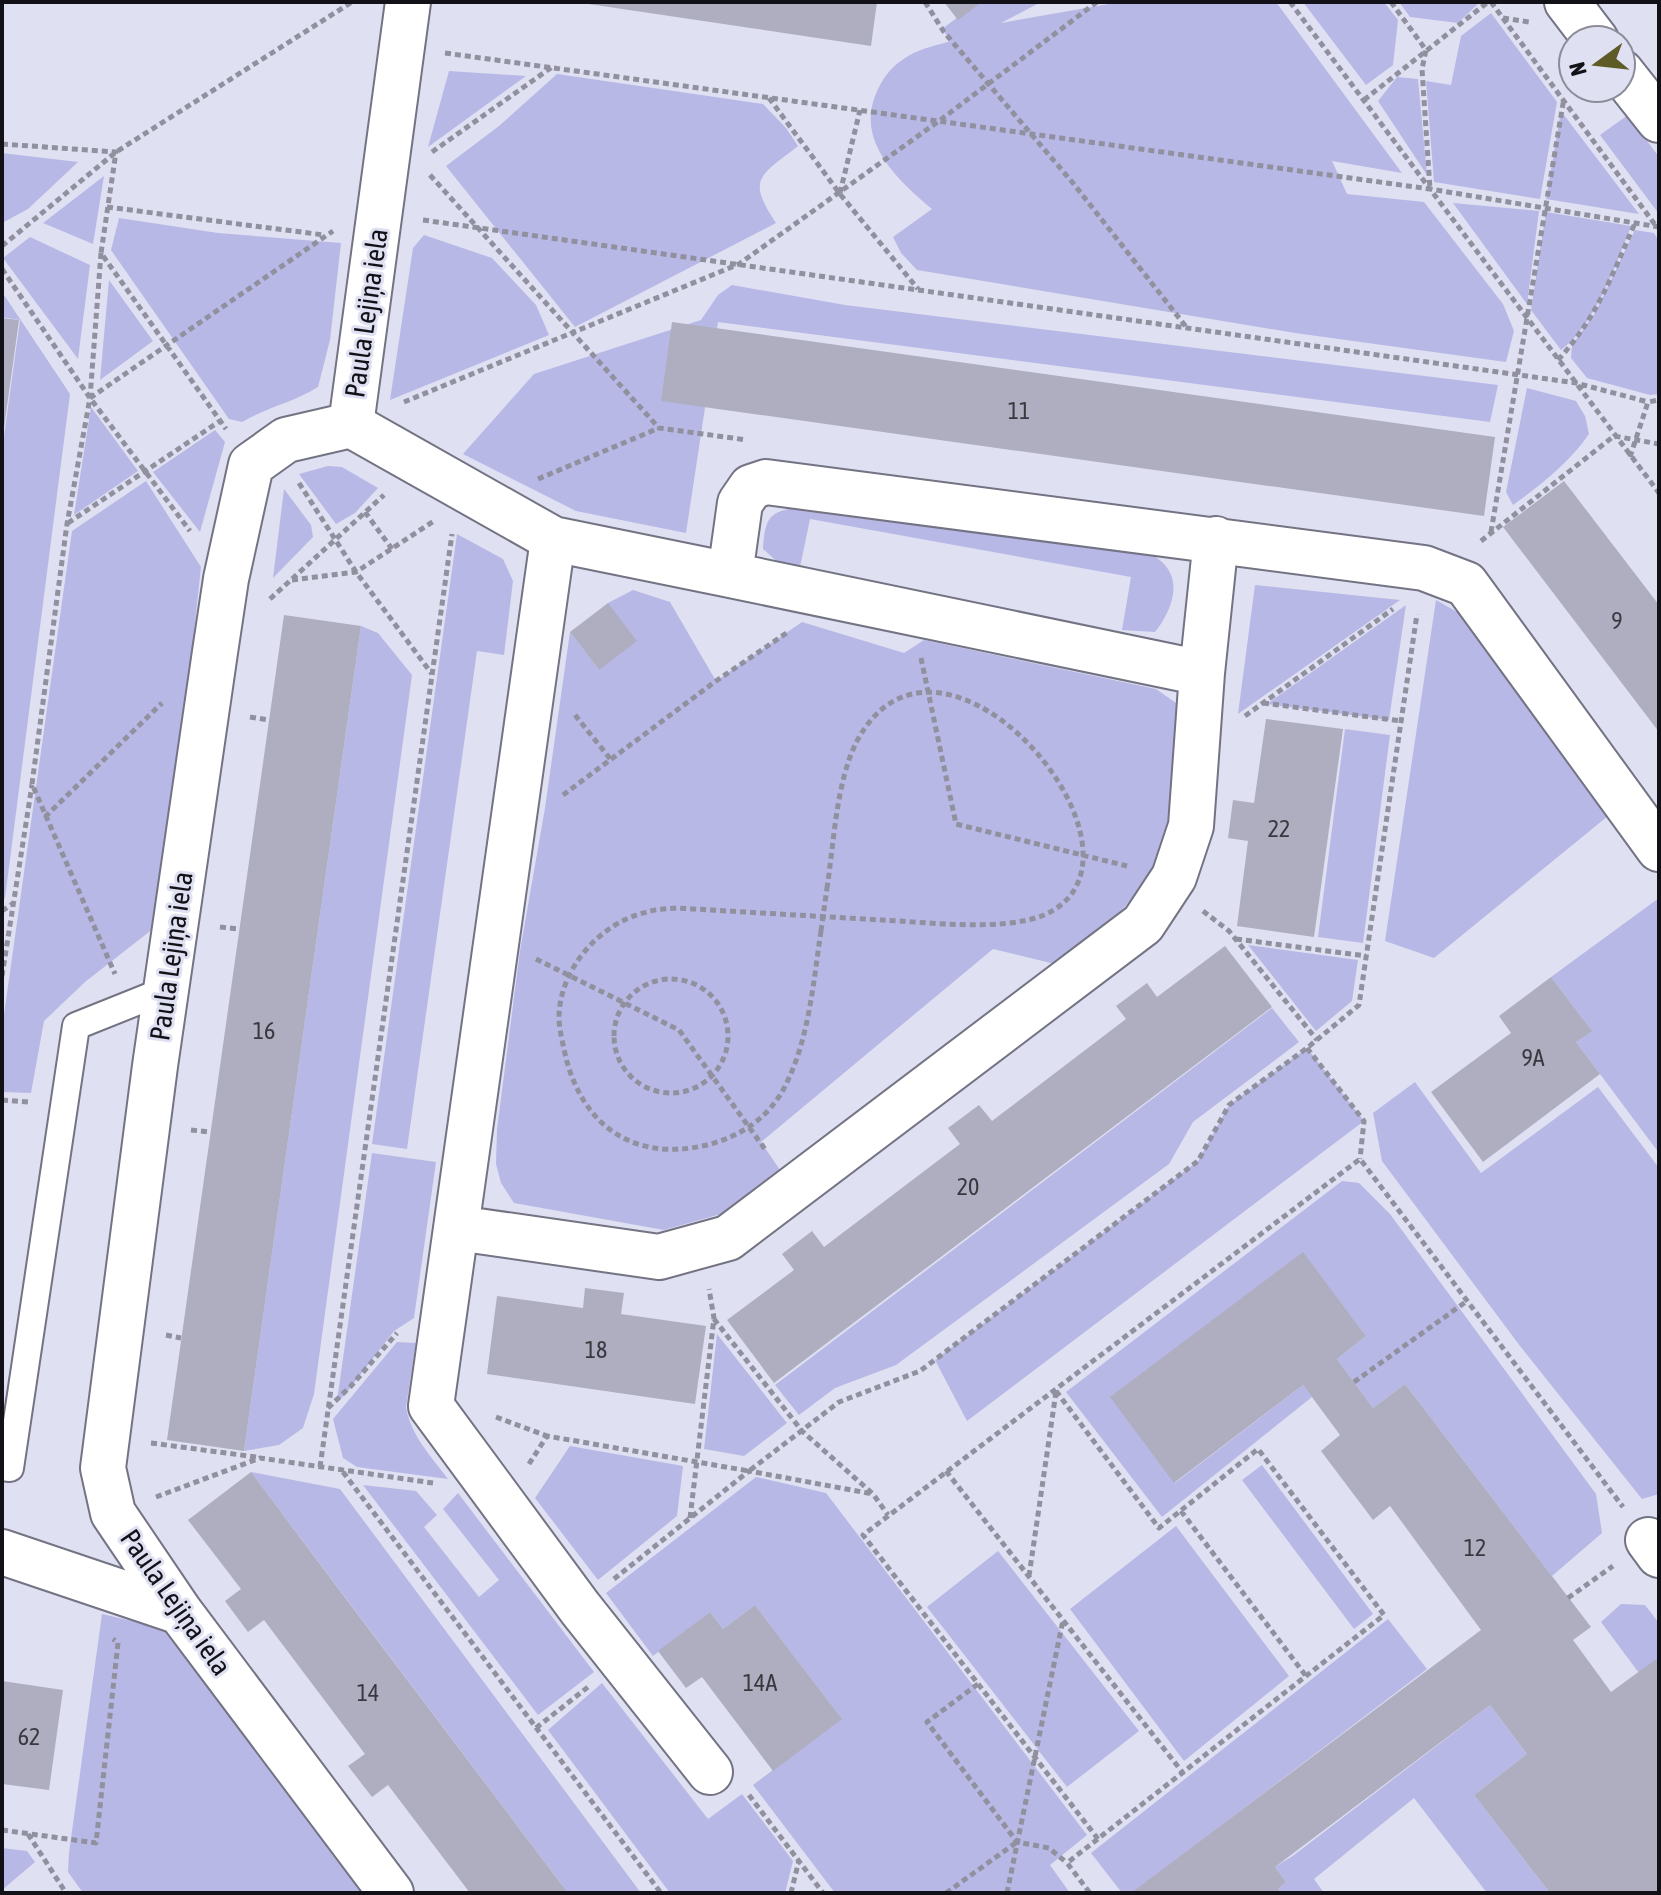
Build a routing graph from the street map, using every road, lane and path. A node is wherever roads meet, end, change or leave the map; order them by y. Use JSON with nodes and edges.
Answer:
{"nodes":[{"id":1,"x":352,"y":2,"type":"edge"},
{"id":2,"x":408,"y":2,"type":"edge"},
{"id":3,"x":925,"y":2,"type":"edge"},
{"id":4,"x":1097,"y":2,"type":"edge"},
{"id":5,"x":1290,"y":2,"type":"edge"},
{"id":6,"x":1391,"y":2,"type":"edge"},
{"id":7,"x":1490,"y":2,"type":"edge"},
{"id":8,"x":1567,"y":2,"type":"edge"},
{"id":9,"x":1584,"y":24,"type":"edge"},
{"id":10,"x":401,"y":47,"type":"junction"},
{"id":11,"x":1426,"y":50,"type":"junction"},
{"id":12,"x":552,"y":67,"type":"junction"},
{"id":13,"x":988,"y":84,"type":"junction"},
{"id":14,"x":1557,"y":89,"type":"edge"},
{"id":15,"x":1637,"y":92,"type":"edge"},
{"id":16,"x":769,"y":97,"type":"junction"},
{"id":17,"x":1364,"y":100,"type":"junction"},
{"id":18,"x":1563,"y":104,"type":"edge"},
{"id":19,"x":1568,"y":104,"type":"edge"},
{"id":20,"x":860,"y":110,"type":"junction"},
{"id":21,"x":1659,"y":120,"type":"edge"},
{"id":22,"x":939,"y":121,"type":"junction"},
{"id":23,"x":1030,"y":134,"type":"junction"},
{"id":24,"x":2,"y":144,"type":"edge"},
{"id":25,"x":116,"y":152,"type":"junction"},
{"id":26,"x":431,"y":153,"type":"dead end"},
{"id":27,"x":428,"y":173,"type":"dead end"},
{"id":28,"x":1430,"y":189,"type":"junction"},
{"id":29,"x":840,"y":194,"type":"junction"},
{"id":30,"x":107,"y":207,"type":"junction"},
{"id":31,"x":1543,"y":208,"type":"junction"},
{"id":32,"x":379,"y":213,"type":"junction"},
{"id":33,"x":1635,"y":223,"type":"junction"},
{"id":34,"x":478,"y":227,"type":"junction"},
{"id":35,"x":1658,"y":228,"type":"edge"},
{"id":36,"x":325,"y":235,"type":"junction"},
{"id":37,"x":2,"y":246,"type":"edge"},
{"id":38,"x":101,"y":253,"type":"junction"},
{"id":39,"x":739,"y":264,"type":"junction"},
{"id":40,"x":2,"y":269,"type":"edge"},
{"id":41,"x":918,"y":290,"type":"junction"},
{"id":42,"x":1526,"y":316,"type":"junction"},
{"id":43,"x":1187,"y":328,"type":"junction"},
{"id":44,"x":573,"y":333,"type":"junction"},
{"id":45,"x":166,"y":345,"type":"junction"},
{"id":46,"x":1558,"y":360,"type":"junction"},
{"id":47,"x":1516,"y":375,"type":"junction"},
{"id":48,"x":1576,"y":383,"type":"junction"},
{"id":49,"x":90,"y":398,"type":"junction"},
{"id":50,"x":1659,"y":400,"type":"edge"},
{"id":51,"x":1648,"y":402,"type":"junction"},
{"id":52,"x":394,"y":406,"type":"dead end"},
{"id":53,"x":220,"y":421,"type":"junction"},
{"id":54,"x":351,"y":425,"type":"junction"},
{"id":55,"x":659,"y":428,"type":"junction"},
{"id":56,"x":227,"y":431,"type":"dead end"},
{"id":57,"x":1614,"y":436,"type":"junction"},
{"id":58,"x":1635,"y":440,"type":"junction"},
{"id":59,"x":753,"y":441,"type":"dead end"},
{"id":60,"x":1659,"y":444,"type":"edge"},
{"id":61,"x":1630,"y":457,"type":"junction"},
{"id":62,"x":145,"y":471,"type":"junction"},
{"id":63,"x":535,"y":480,"type":"dead end"},
{"id":64,"x":298,"y":481,"type":"dead end"},
{"id":65,"x":391,"y":488,"type":"dead end"},
{"id":66,"x":1659,"y":493,"type":"edge"},
{"id":67,"x":365,"y":512,"type":"junction"},
{"id":68,"x":441,"y":516,"type":"dead end"},
{"id":69,"x":454,"y":523,"type":"dead end"},
{"id":70,"x":67,"y":524,"type":"junction"},
{"id":71,"x":1490,"y":533,"type":"junction"},
{"id":72,"x":195,"y":537,"type":"dead end"},
{"id":73,"x":553,"y":539,"type":"junction"},
{"id":74,"x":1216,"y":539,"type":"junction"},
{"id":75,"x":335,"y":540,"type":"junction"},
{"id":76,"x":392,"y":549,"type":"junction"},
{"id":77,"x":1424,"y":568,"type":"junction"},
{"id":78,"x":356,"y":572,"type":"junction"},
{"id":79,"x":730,"y":575,"type":"junction"},
{"id":80,"x":289,"y":580,"type":"junction"},
{"id":81,"x":790,"y":631,"type":"dead end"},
{"id":82,"x":215,"y":652,"type":"junction"},
{"id":83,"x":912,"y":655,"type":"dead end"},
{"id":84,"x":1202,"y":673,"type":"junction"},
{"id":85,"x":432,"y":674,"type":"junction"},
{"id":86,"x":928,"y":692,"type":"junction"},
{"id":87,"x":1263,"y":703,"type":"dead end"},
{"id":88,"x":574,"y":714,"type":"dead end"},
{"id":89,"x":1401,"y":721,"type":"junction"},
{"id":90,"x":612,"y":761,"type":"junction"},
{"id":91,"x":32,"y":784,"type":"junction"},
{"id":92,"x":556,"y":800,"type":"dead end"},
{"id":93,"x":45,"y":817,"type":"junction"},
{"id":94,"x":1659,"y":849,"type":"edge"},
{"id":95,"x":1084,"y":855,"type":"junction"},
{"id":96,"x":1169,"y":884,"type":"junction"},
{"id":97,"x":14,"y":903,"type":"junction"},
{"id":98,"x":2,"y":911,"type":"edge"},
{"id":99,"x":1236,"y":938,"type":"junction"},
{"id":100,"x":1366,"y":956,"type":"junction"},
{"id":101,"x":532,"y":957,"type":"dead end"},
{"id":102,"x":569,"y":975,"type":"junction"},
{"id":103,"x":2,"y":976,"type":"edge"},
{"id":104,"x":147,"y":998,"type":"junction"},
{"id":105,"x":625,"y":1003,"type":"junction"},
{"id":106,"x":1317,"y":1040,"type":"junction"},
{"id":107,"x":1307,"y":1048,"type":"junction"},
{"id":108,"x":711,"y":1075,"type":"junction"},
{"id":109,"x":749,"y":1128,"type":"junction"},
{"id":110,"x":1360,"y":1159,"type":"junction"},
{"id":111,"x":793,"y":1189,"type":"junction"},
{"id":112,"x":457,"y":1228,"type":"junction"},
{"id":113,"x":694,"y":1288,"type":"dead end"},
{"id":114,"x":708,"y":1290,"type":"dead end"},
{"id":115,"x":1467,"y":1301,"type":"junction"},
{"id":116,"x":714,"y":1318,"type":"dead end"},
{"id":117,"x":443,"y":1321,"type":"junction"},
{"id":118,"x":1354,"y":1382,"type":"dead end"},
{"id":119,"x":1056,"y":1391,"type":"junction"},
{"id":120,"x":328,"y":1409,"type":"junction"},
{"id":121,"x":494,"y":1417,"type":"dead end"},
{"id":122,"x":802,"y":1431,"type":"junction"},
{"id":123,"x":547,"y":1436,"type":"junction"},
{"id":124,"x":145,"y":1442,"type":"dead end"},
{"id":125,"x":260,"y":1458,"type":"junction"},
{"id":126,"x":2,"y":1467,"type":"edge"},
{"id":127,"x":320,"y":1467,"type":"junction"},
{"id":128,"x":749,"y":1471,"type":"junction"},
{"id":129,"x":946,"y":1471,"type":"junction"},
{"id":130,"x":343,"y":1472,"type":"junction"},
{"id":131,"x":492,"y":1490,"type":"junction"},
{"id":132,"x":873,"y":1494,"type":"junction"},
{"id":133,"x":1181,"y":1511,"type":"junction"},
{"id":134,"x":113,"y":1513,"type":"junction"},
{"id":135,"x":888,"y":1515,"type":"junction"},
{"id":136,"x":1653,"y":1547,"type":"edge"},
{"id":137,"x":2,"y":1552,"type":"edge"},
{"id":138,"x":1611,"y":1567,"type":"dead end"},
{"id":139,"x":1029,"y":1576,"type":"junction"},
{"id":140,"x":1568,"y":1598,"type":"dead end"},
{"id":141,"x":580,"y":1608,"type":"junction"},
{"id":142,"x":180,"y":1612,"type":"junction"},
{"id":143,"x":1063,"y":1620,"type":"junction"},
{"id":144,"x":107,"y":1635,"type":"dead end"},
{"id":145,"x":622,"y":1660,"type":"junction"},
{"id":146,"x":1306,"y":1676,"type":"junction"},
{"id":147,"x":978,"y":1684,"type":"junction"},
{"id":148,"x":536,"y":1728,"type":"junction"},
{"id":149,"x":1035,"y":1758,"type":"junction"},
{"id":150,"x":710,"y":1772,"type":"joint"},
{"id":151,"x":1183,"y":1773,"type":"junction"},
{"id":152,"x":2,"y":1830,"type":"edge"},
{"id":153,"x":28,"y":1834,"type":"junction"},
{"id":154,"x":1098,"y":1839,"type":"junction"},
{"id":155,"x":1017,"y":1842,"type":"junction"},
{"id":156,"x":799,"y":1860,"type":"junction"},
{"id":157,"x":1067,"y":1863,"type":"junction"},
{"id":158,"x":66,"y":1893,"type":"edge"},
{"id":159,"x":391,"y":1893,"type":"edge"},
{"id":160,"x":661,"y":1893,"type":"edge"},
{"id":161,"x":791,"y":1893,"type":"edge"},
{"id":162,"x":823,"y":1893,"type":"edge"},
{"id":163,"x":946,"y":1893,"type":"edge"},
{"id":164,"x":1007,"y":1893,"type":"edge"},
{"id":165,"x":1090,"y":1893,"type":"edge"}],
"edges":[{"from":1,"to":25,"type":"path"},
{"from":2,"to":10,"type":"street","name":"Paula Lejiņa iela"},
{"from":3,"to":13,"type":"path"},
{"from":4,"to":13,"type":"path"},
{"from":5,"to":17,"type":"path"},
{"from":6,"to":11,"type":"path"},
{"from":7,"to":11,"type":"path"},
{"from":7,"to":14,"type":"path"},
{"from":8,"to":9,"type":"street"},
{"from":10,"to":12,"type":"path"},
{"from":10,"to":32,"type":"street","name":"Paula Lejiņa iela"},
{"from":11,"to":17,"type":"path"},
{"from":11,"to":28,"type":"path"},
{"from":12,"to":16,"type":"path"},
{"from":12,"to":26,"type":"path"},
{"from":13,"to":22,"type":"path"},
{"from":13,"to":23,"type":"path"},
{"from":15,"to":21,"type":"street"},
{"from":16,"to":20,"type":"path"},
{"from":16,"to":29,"type":"path"},
{"from":17,"to":28,"type":"path"},
{"from":18,"to":31,"type":"path"},
{"from":19,"to":35,"type":"path"},
{"from":20,"to":22,"type":"path"},
{"from":20,"to":29,"type":"path"},
{"from":22,"to":23,"type":"path"},
{"from":22,"to":29,"type":"path"},
{"from":23,"to":28,"type":"path"},
{"from":23,"to":43,"type":"path"},
{"from":24,"to":25,"type":"path"},
{"from":25,"to":30,"type":"path"},
{"from":25,"to":37,"type":"path"},
{"from":27,"to":34,"type":"path"},
{"from":28,"to":31,"type":"path"},
{"from":28,"to":42,"type":"path"},
{"from":29,"to":39,"type":"path"},
{"from":29,"to":41,"type":"path"},
{"from":30,"to":36,"type":"path"},
{"from":30,"to":38,"type":"path"},
{"from":31,"to":33,"type":"path"},
{"from":31,"to":42,"type":"path"},
{"from":32,"to":34,"type":"path"},
{"from":32,"to":36,"type":"path"},
{"from":32,"to":54,"type":"street","name":"Paula Lejiņa iela"},
{"from":33,"to":35,"type":"path"},
{"from":33,"to":46,"type":"path"},
{"from":34,"to":39,"type":"path"},
{"from":34,"to":44,"type":"path"},
{"from":36,"to":45,"type":"path"},
{"from":38,"to":45,"type":"path"},
{"from":38,"to":49,"type":"path"},
{"from":39,"to":41,"type":"path"},
{"from":39,"to":44,"type":"path"},
{"from":40,"to":49,"type":"path"},
{"from":41,"to":43,"type":"path"},
{"from":42,"to":46,"type":"path"},
{"from":42,"to":47,"type":"path"},
{"from":43,"to":47,"type":"path"},
{"from":44,"to":52,"type":"path"},
{"from":44,"to":55,"type":"path"},
{"from":45,"to":49,"type":"path"},
{"from":45,"to":53,"type":"path"},
{"from":46,"to":48,"type":"path"},
{"from":47,"to":48,"type":"path"},
{"from":47,"to":71,"type":"path"},
{"from":48,"to":51,"type":"path"},
{"from":48,"to":57,"type":"path"},
{"from":49,"to":62,"type":"path"},
{"from":49,"to":70,"type":"path"},
{"from":50,"to":51,"type":"path"},
{"from":51,"to":58,"type":"path"},
{"from":53,"to":56,"type":"path"},
{"from":53,"to":62,"type":"path"},
{"from":54,"to":73,"type":"street"},
{"from":54,"to":82,"type":"street","name":"Paula Lejiņa iela"},
{"from":55,"to":59,"type":"path"},
{"from":55,"to":63,"type":"path"},
{"from":57,"to":58,"type":"path"},
{"from":57,"to":61,"type":"path"},
{"from":57,"to":71,"type":"path"},
{"from":58,"to":60,"type":"path"},
{"from":58,"to":61,"type":"path"},
{"from":61,"to":66,"type":"path"},
{"from":62,"to":70,"type":"path"},
{"from":62,"to":72,"type":"path"},
{"from":64,"to":75,"type":"path"},
{"from":65,"to":67,"type":"path"},
{"from":67,"to":75,"type":"path"},
{"from":67,"to":76,"type":"path"},
{"from":68,"to":76,"type":"path"},
{"from":69,"to":85,"type":"path"},
{"from":70,"to":91,"type":"path"},
{"from":71,"to":77,"type":"path"},
{"from":73,"to":79,"type":"street"},
{"from":73,"to":112,"type":"street"},
{"from":74,"to":77,"type":"street"},
{"from":74,"to":79,"type":"street"},
{"from":74,"to":84,"type":"street"},
{"from":75,"to":78,"type":"path"},
{"from":75,"to":80,"type":"path"},
{"from":76,"to":78,"type":"path"},
{"from":77,"to":89,"type":"path"},
{"from":77,"to":94,"type":"street"},
{"from":78,"to":80,"type":"path"},
{"from":78,"to":85,"type":"path"},
{"from":79,"to":84,"type":"street"},
{"from":80,"to":82,"type":"path"},
{"from":81,"to":90,"type":"path"},
{"from":82,"to":93,"type":"path"},
{"from":82,"to":104,"type":"street","name":"Paula Lejiņa iela"},
{"from":83,"to":86,"type":"path"},
{"from":84,"to":96,"type":"street"},
{"from":85,"to":120,"type":"path"},
{"from":86,"to":95,"type":"path"},
{"from":86,"to":95,"type":"path"},
{"from":86,"to":109,"type":"path","bridge":true},
{"from":87,"to":89,"type":"path"},
{"from":88,"to":90,"type":"path"},
{"from":89,"to":100,"type":"path"},
{"from":90,"to":92,"type":"path"},
{"from":91,"to":93,"type":"path"},
{"from":91,"to":97,"type":"path"},
{"from":93,"to":104,"type":"path"},
{"from":95,"to":96,"type":"path"},
{"from":95,"to":102,"type":"path"},
{"from":96,"to":99,"type":"path"},
{"from":96,"to":111,"type":"street"},
{"from":97,"to":98,"type":"path"},
{"from":97,"to":103,"type":"path"},
{"from":99,"to":100,"type":"path"},
{"from":99,"to":106,"type":"path"},
{"from":100,"to":106,"type":"path"},
{"from":101,"to":102,"type":"path"},
{"from":102,"to":105,"type":"path"},
{"from":102,"to":109,"type":"path"},
{"from":104,"to":126,"type":"lane"},
{"from":104,"to":134,"type":"street","name":"Paula Lejiņa iela"},
{"from":105,"to":108,"type":"path"},
{"from":105,"to":108,"type":"path"},
{"from":105,"to":108,"type":"path"},
{"from":106,"to":107,"type":"path"},
{"from":107,"to":110,"type":"path"},
{"from":107,"to":122,"type":"path"},
{"from":108,"to":109,"type":"path"},
{"from":109,"to":111,"type":"path"},
{"from":110,"to":115,"type":"path"},
{"from":110,"to":119,"type":"path"},
{"from":111,"to":112,"type":"street"},
{"from":112,"to":117,"type":"street"},
{"from":113,"to":114,"type":"path"},
{"from":115,"to":118,"type":"path"},
{"from":115,"to":136,"type":"path"},
{"from":116,"to":122,"type":"path"},
{"from":117,"to":120,"type":"path"},
{"from":117,"to":131,"type":"street"},
{"from":119,"to":129,"type":"path"},
{"from":119,"to":133,"type":"path"},
{"from":119,"to":139,"type":"path"},
{"from":120,"to":127,"type":"path"},
{"from":121,"to":123,"type":"path"},
{"from":122,"to":128,"type":"path"},
{"from":122,"to":132,"type":"path"},
{"from":123,"to":128,"type":"path"},
{"from":123,"to":131,"type":"path"},
{"from":124,"to":125,"type":"path"},
{"from":125,"to":127,"type":"path"},
{"from":125,"to":134,"type":"path"},
{"from":127,"to":130,"type":"path"},
{"from":128,"to":132,"type":"path"},
{"from":128,"to":141,"type":"path"},
{"from":129,"to":135,"type":"path"},
{"from":129,"to":139,"type":"path"},
{"from":130,"to":131,"type":"path"},
{"from":130,"to":148,"type":"path"},
{"from":131,"to":141,"type":"street"},
{"from":132,"to":135,"type":"path"},
{"from":133,"to":146,"type":"path"},
{"from":133,"to":146,"type":"path"},
{"from":134,"to":142,"type":"street","name":"Paula Lejiņa iela"},
{"from":135,"to":147,"type":"path"},
{"from":137,"to":142,"type":"street"},
{"from":138,"to":140,"type":"path"},
{"from":139,"to":143,"type":"path"},
{"from":141,"to":145,"type":"street"},
{"from":142,"to":159,"type":"street","name":"Paula Lejiņa iela"},
{"from":143,"to":149,"type":"path"},
{"from":143,"to":151,"type":"path"},
{"from":144,"to":153,"type":"path"},
{"from":145,"to":148,"type":"path"},
{"from":145,"to":150,"type":"street"},
{"from":146,"to":151,"type":"path"},
{"from":147,"to":149,"type":"path"},
{"from":147,"to":155,"type":"path"},
{"from":148,"to":160,"type":"path"},
{"from":149,"to":154,"type":"path"},
{"from":149,"to":155,"type":"path"},
{"from":150,"to":156,"type":"path"},
{"from":151,"to":154,"type":"path"},
{"from":152,"to":153,"type":"path"},
{"from":153,"to":158,"type":"path"},
{"from":154,"to":157,"type":"path"},
{"from":155,"to":157,"type":"path"},
{"from":155,"to":163,"type":"path"},
{"from":155,"to":164,"type":"path"},
{"from":156,"to":161,"type":"path"},
{"from":156,"to":162,"type":"path"},
{"from":157,"to":165,"type":"path"}]}
